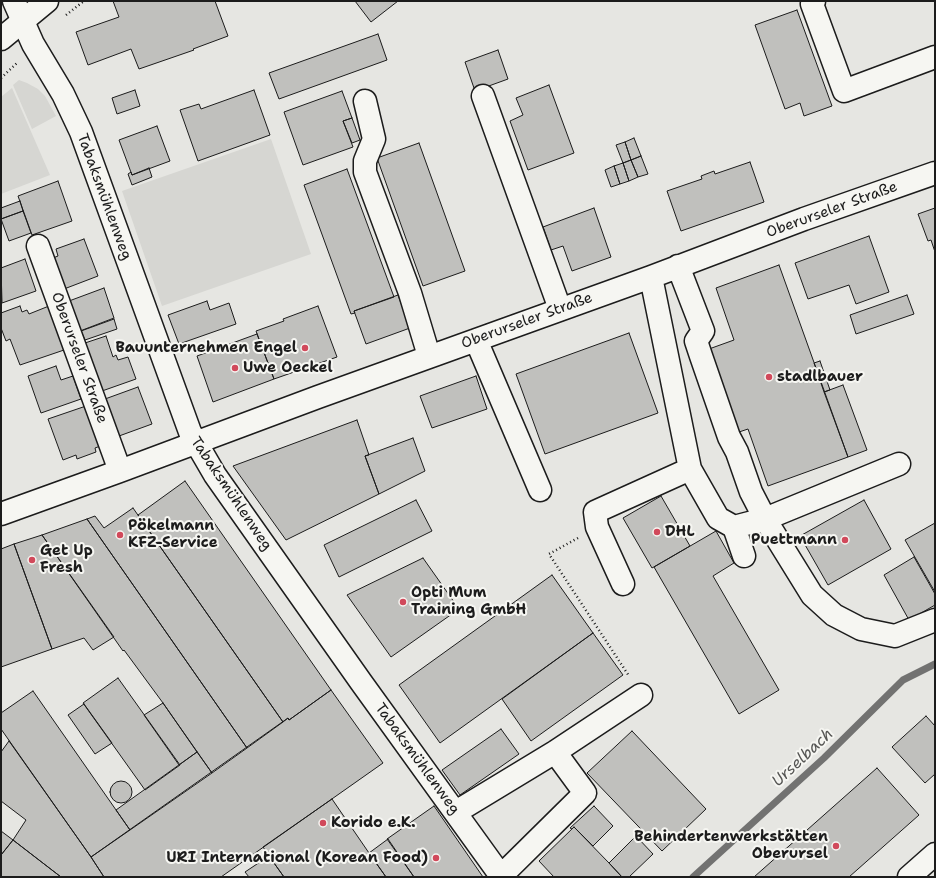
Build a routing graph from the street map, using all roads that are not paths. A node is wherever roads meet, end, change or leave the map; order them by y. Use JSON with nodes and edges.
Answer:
{"nodes":[{"id":1,"x":14,"y":1,"type":"edge"},
{"id":2,"x":47,"y":1,"type":"edge"},
{"id":3,"x":814,"y":1,"type":"edge"},
{"id":4,"x":23,"y":21,"type":"junction"},
{"id":5,"x":1,"y":39,"type":"edge"},
{"id":6,"x":935,"y":57,"type":"edge"},
{"id":7,"x":483,"y":96,"type":"dead end"},
{"id":8,"x":365,"y":101,"type":"dead end"},
{"id":9,"x":935,"y":173,"type":"edge"},
{"id":10,"x":38,"y":246,"type":"dead end"},
{"id":11,"x":678,"y":266,"type":"junction"},
{"id":12,"x":650,"y":276,"type":"junction"},
{"id":13,"x":560,"y":310,"type":"junction"},
{"id":14,"x":476,"y":340,"type":"junction"},
{"id":15,"x":429,"y":356,"type":"junction"},
{"id":16,"x":196,"y":442,"type":"junction"},
{"id":17,"x":899,"y":464,"type":"dead end"},
{"id":18,"x":690,"y":470,"type":"junction"},
{"id":19,"x":120,"y":471,"type":"junction"},
{"id":20,"x":540,"y":490,"type":"dead end"},
{"id":21,"x":1,"y":514,"type":"edge"},
{"id":22,"x":765,"y":519,"type":"junction"},
{"id":23,"x":734,"y":527,"type":"junction"},
{"id":24,"x":744,"y":556,"type":"dead end"},
{"id":25,"x":623,"y":584,"type":"dead end"},
{"id":26,"x":935,"y":620,"type":"edge"},
{"id":27,"x":641,"y":695,"type":"road end"},
{"id":28,"x":555,"y":752,"type":"junction"},
{"id":29,"x":456,"y":812,"type":"junction"},
{"id":30,"x":935,"y":854,"type":"edge"},
{"id":31,"x":501,"y":876,"type":"edge"},
{"id":32,"x":909,"y":877,"type":"edge"}],
"edges":[{"from":1,"to":4,"type":"street","name":"Tabaksmühlenweg"},
{"from":2,"to":4,"type":"street"},
{"from":3,"to":6,"type":"street"},
{"from":4,"to":5,"type":"street"},
{"from":4,"to":16,"type":"street","name":"Tabaksmühlenweg"},
{"from":7,"to":13,"type":"street"},
{"from":8,"to":15,"type":"street"},
{"from":9,"to":11,"type":"street","name":"Oberurseler Straße"},
{"from":10,"to":19,"type":"street","name":"Oberurseler Straße"},
{"from":11,"to":12,"type":"street","name":"Oberurseler Straße"},
{"from":11,"to":22,"type":"street"},
{"from":12,"to":13,"type":"street","name":"Oberurseler Straße"},
{"from":12,"to":18,"type":"street"},
{"from":13,"to":14,"type":"street","name":"Oberurseler Straße"},
{"from":14,"to":15,"type":"street","name":"Oberurseler Straße"},
{"from":14,"to":20,"type":"street"},
{"from":15,"to":16,"type":"street","name":"Oberurseler Straße"},
{"from":16,"to":19,"type":"street","name":"Oberurseler Straße"},
{"from":16,"to":29,"type":"street","name":"Tabaksmühlenweg"},
{"from":17,"to":22,"type":"street"},
{"from":18,"to":23,"type":"street"},
{"from":18,"to":25,"type":"street"},
{"from":19,"to":21,"type":"street","name":"Oberurseler Straße"},
{"from":22,"to":23,"type":"street"},
{"from":22,"to":26,"type":"street"},
{"from":23,"to":24,"type":"street"},
{"from":27,"to":28,"type":"street"},
{"from":28,"to":29,"type":"street"},
{"from":28,"to":31,"type":"street"},
{"from":29,"to":31,"type":"street","name":"Tabaksmühlenweg"},
{"from":30,"to":32,"type":"street"}]}
